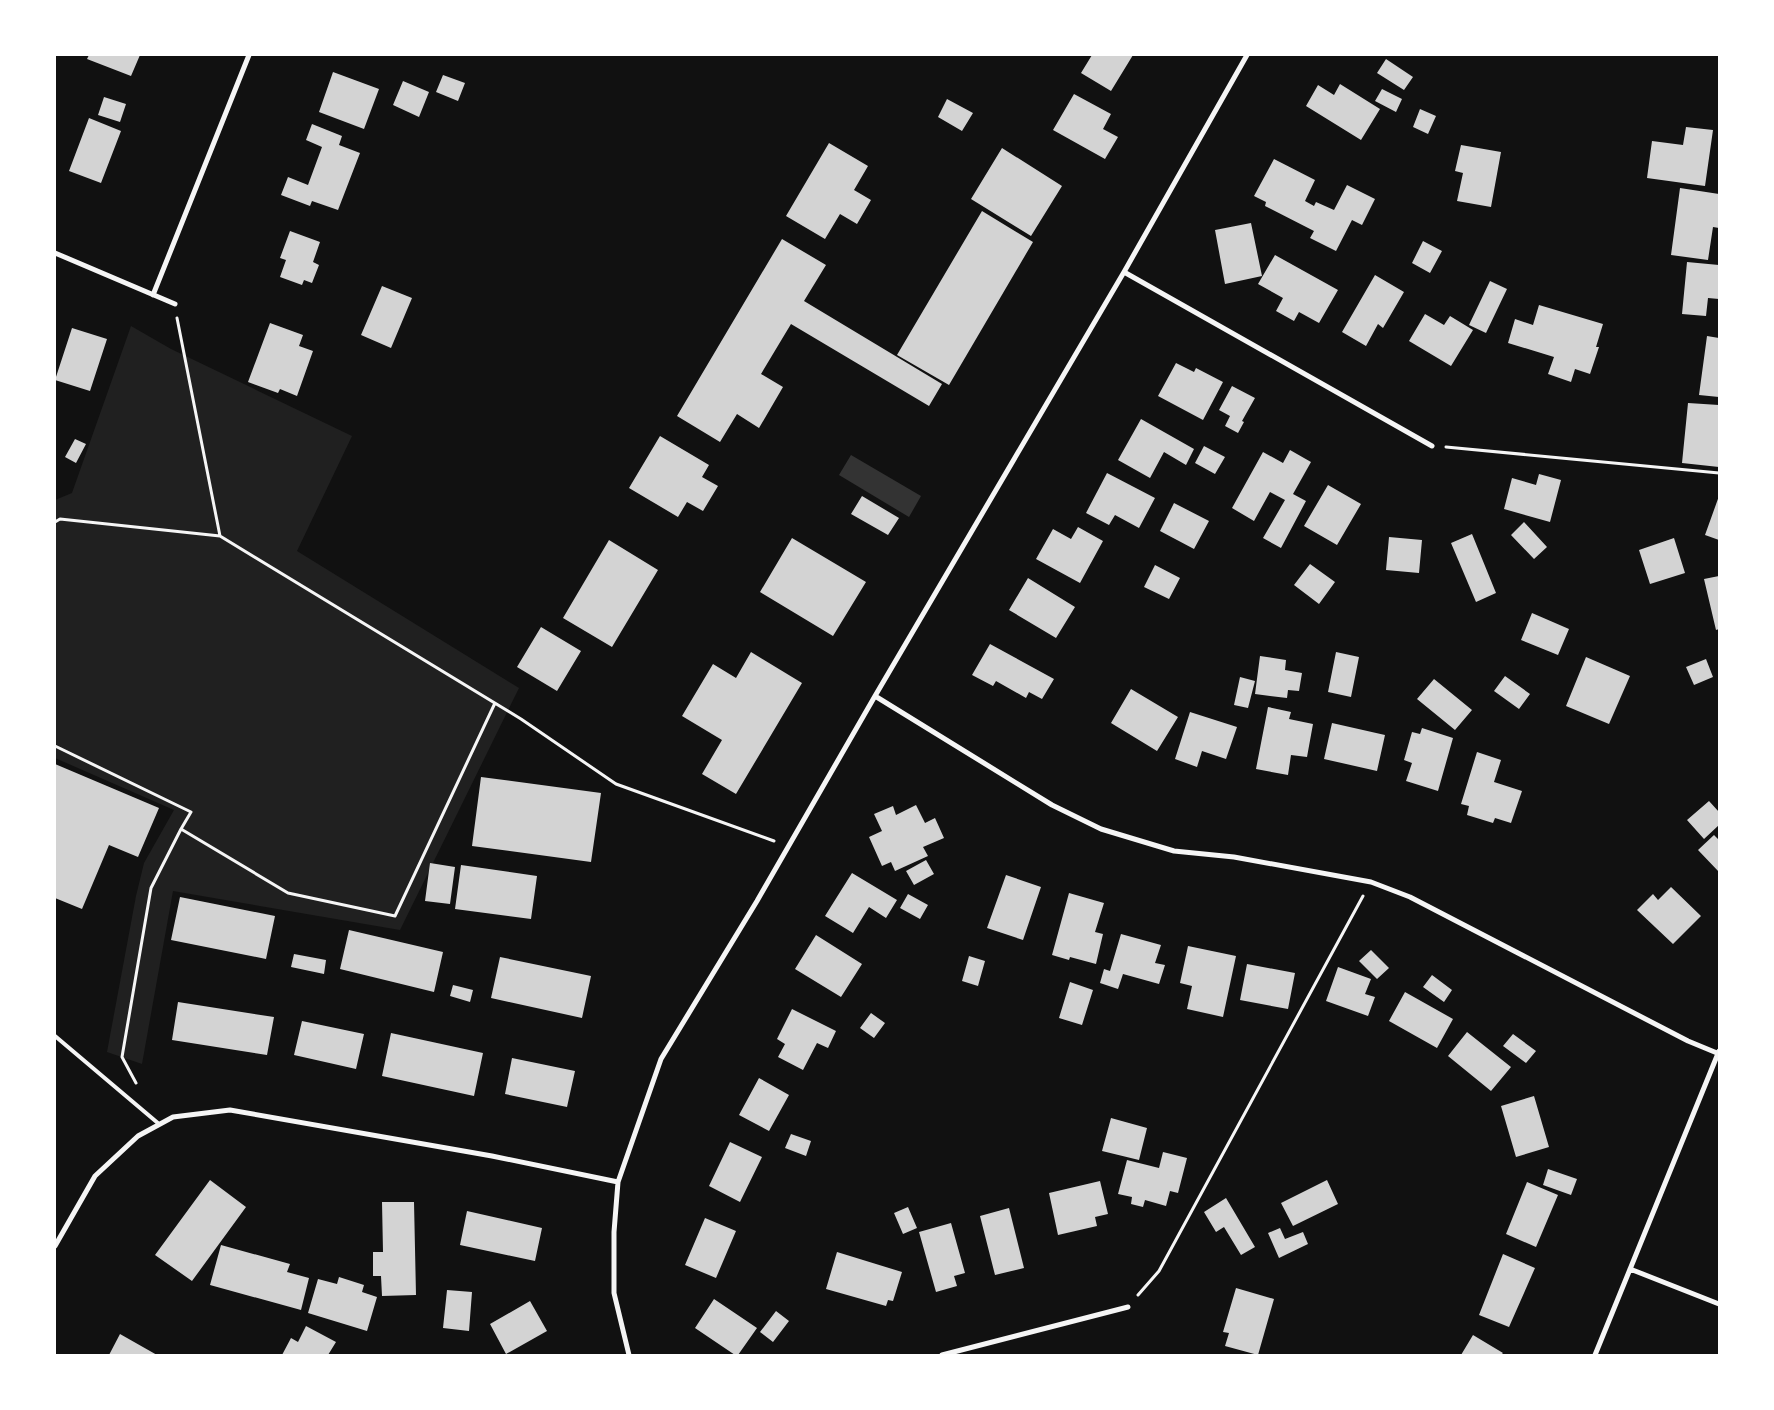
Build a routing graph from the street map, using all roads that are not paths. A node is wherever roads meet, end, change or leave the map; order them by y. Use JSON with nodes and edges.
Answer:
{"nodes":[{"id":1,"x":249,"y":55,"type":"edge"},
{"id":2,"x":1247,"y":55,"type":"edge"},
{"id":3,"x":55,"y":253,"type":"edge"},
{"id":4,"x":1124,"y":272,"type":"junction"},
{"id":5,"x":153,"y":294,"type":"junction"},
{"id":6,"x":174,"y":304,"type":"road end"},
{"id":7,"x":1432,"y":446,"type":"road end"},
{"id":8,"x":874,"y":696,"type":"junction"},
{"id":9,"x":55,"y":1036,"type":"edge"},
{"id":10,"x":1718,"y":1052,"type":"edge"},
{"id":11,"x":160,"y":1124,"type":"junction"},
{"id":12,"x":618,"y":1182,"type":"junction"},
{"id":13,"x":55,"y":1246,"type":"edge"},
{"id":14,"x":1630,"y":1268,"type":"junction"},
{"id":15,"x":1719,"y":1304,"type":"edge"},
{"id":16,"x":1128,"y":1307,"type":"road end"},
{"id":17,"x":629,"y":1355,"type":"edge"},
{"id":18,"x":942,"y":1355,"type":"edge"},
{"id":19,"x":1595,"y":1355,"type":"edge"}],
"edges":[{"from":1,"to":5,"type":"street"},
{"from":2,"to":4,"type":"street"},
{"from":3,"to":5,"type":"street"},
{"from":4,"to":7,"type":"street"},
{"from":4,"to":8,"type":"street"},
{"from":5,"to":6,"type":"street"},
{"from":8,"to":10,"type":"street"},
{"from":8,"to":12,"type":"street"},
{"from":9,"to":11,"type":"lane"},
{"from":10,"to":14,"type":"street"},
{"from":11,"to":12,"type":"street"},
{"from":11,"to":13,"type":"street"},
{"from":12,"to":17,"type":"street"},
{"from":14,"to":15,"type":"street"},
{"from":14,"to":19,"type":"street"},
{"from":16,"to":18,"type":"street"}]}
